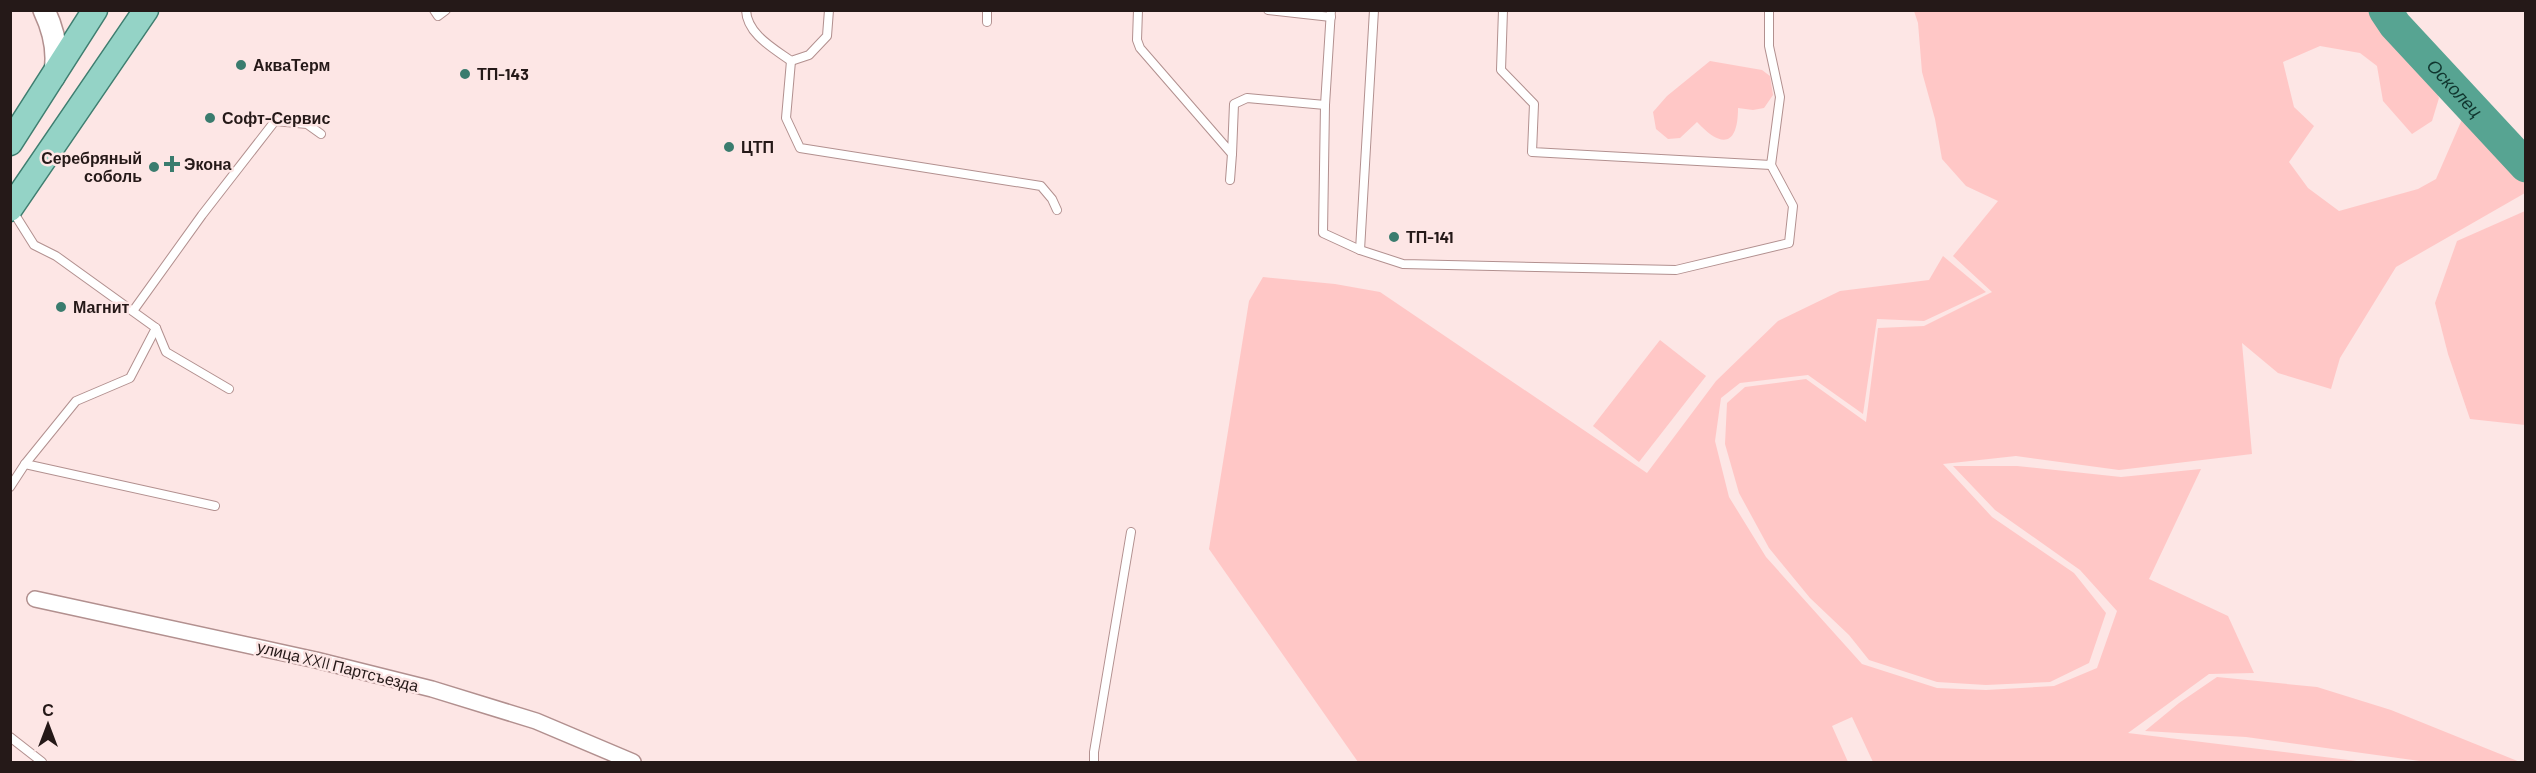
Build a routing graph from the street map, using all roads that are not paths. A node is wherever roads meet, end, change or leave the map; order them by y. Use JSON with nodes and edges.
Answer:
{"nodes":[{"id":1,"x":44,"y":10,"type":"edge"},
{"id":2,"x":95,"y":10,"type":"edge"},
{"id":3,"x":146,"y":10,"type":"edge"},
{"id":4,"x":434,"y":10,"type":"edge"},
{"id":5,"x":446,"y":10,"type":"edge"},
{"id":6,"x":746,"y":10,"type":"edge"},
{"id":7,"x":829,"y":10,"type":"edge"},
{"id":8,"x":987,"y":10,"type":"edge"},
{"id":9,"x":1138,"y":10,"type":"edge"},
{"id":10,"x":1268,"y":10,"type":"edge"},
{"id":11,"x":1374,"y":10,"type":"edge"},
{"id":12,"x":1503,"y":10,"type":"edge"},
{"id":13,"x":1769,"y":10,"type":"edge"},
{"id":14,"x":1331,"y":14,"type":"edge"},
{"id":15,"x":987,"y":22,"type":"dead end"},
{"id":16,"x":791,"y":61,"type":"junction"},
{"id":17,"x":54,"y":77,"type":"junction"},
{"id":18,"x":1325,"y":105,"type":"junction"},
{"id":19,"x":321,"y":134,"type":"dead end"},
{"id":20,"x":10,"y":143,"type":"edge"},
{"id":21,"x":1233,"y":154,"type":"junction"},
{"id":22,"x":1771,"y":165,"type":"junction"},
{"id":23,"x":1230,"y":180,"type":"dead end"},
{"id":24,"x":11,"y":209,"type":"edge"},
{"id":25,"x":1057,"y":210,"type":"dead end"},
{"id":26,"x":1360,"y":250,"type":"junction"},
{"id":27,"x":133,"y":311,"type":"junction"},
{"id":28,"x":156,"y":328,"type":"junction"},
{"id":29,"x":229,"y":389,"type":"dead end"},
{"id":30,"x":25,"y":464,"type":"junction"},
{"id":31,"x":10,"y":487,"type":"edge"},
{"id":32,"x":215,"y":506,"type":"dead end"},
{"id":33,"x":1131,"y":532,"type":"dead end"},
{"id":34,"x":35,"y":599,"type":"dead end"},
{"id":35,"x":10,"y":737,"type":"edge"},
{"id":36,"x":42,"y":762,"type":"edge"},
{"id":37,"x":633,"y":762,"type":"edge"},
{"id":38,"x":1094,"y":762,"type":"edge"}],
"edges":[{"from":1,"to":17,"type":"main road"},
{"from":2,"to":17,"type":"main road"},
{"from":3,"to":24,"type":"main road"},
{"from":4,"to":5,"type":"lane"},
{"from":6,"to":16,"type":"lane"},
{"from":7,"to":16,"type":"lane"},
{"from":8,"to":15,"type":"lane"},
{"from":9,"to":21,"type":"lane"},
{"from":10,"to":14,"type":"lane"},
{"from":11,"to":26,"type":"lane"},
{"from":12,"to":22,"type":"lane"},
{"from":13,"to":22,"type":"lane"},
{"from":14,"to":18,"type":"lane"},
{"from":16,"to":25,"type":"lane"},
{"from":17,"to":20,"type":"main road"},
{"from":18,"to":21,"type":"lane"},
{"from":18,"to":26,"type":"lane"},
{"from":19,"to":27,"type":"lane"},
{"from":21,"to":23,"type":"lane"},
{"from":22,"to":26,"type":"lane"},
{"from":24,"to":27,"type":"lane"},
{"from":27,"to":28,"type":"lane"},
{"from":28,"to":29,"type":"lane"},
{"from":28,"to":30,"type":"lane"},
{"from":30,"to":31,"type":"lane"},
{"from":30,"to":32,"type":"lane"},
{"from":33,"to":38,"type":"lane"},
{"from":34,"to":37,"type":"street","name":"улица XXII Партсъезда"},
{"from":35,"to":36,"type":"lane"}]}
